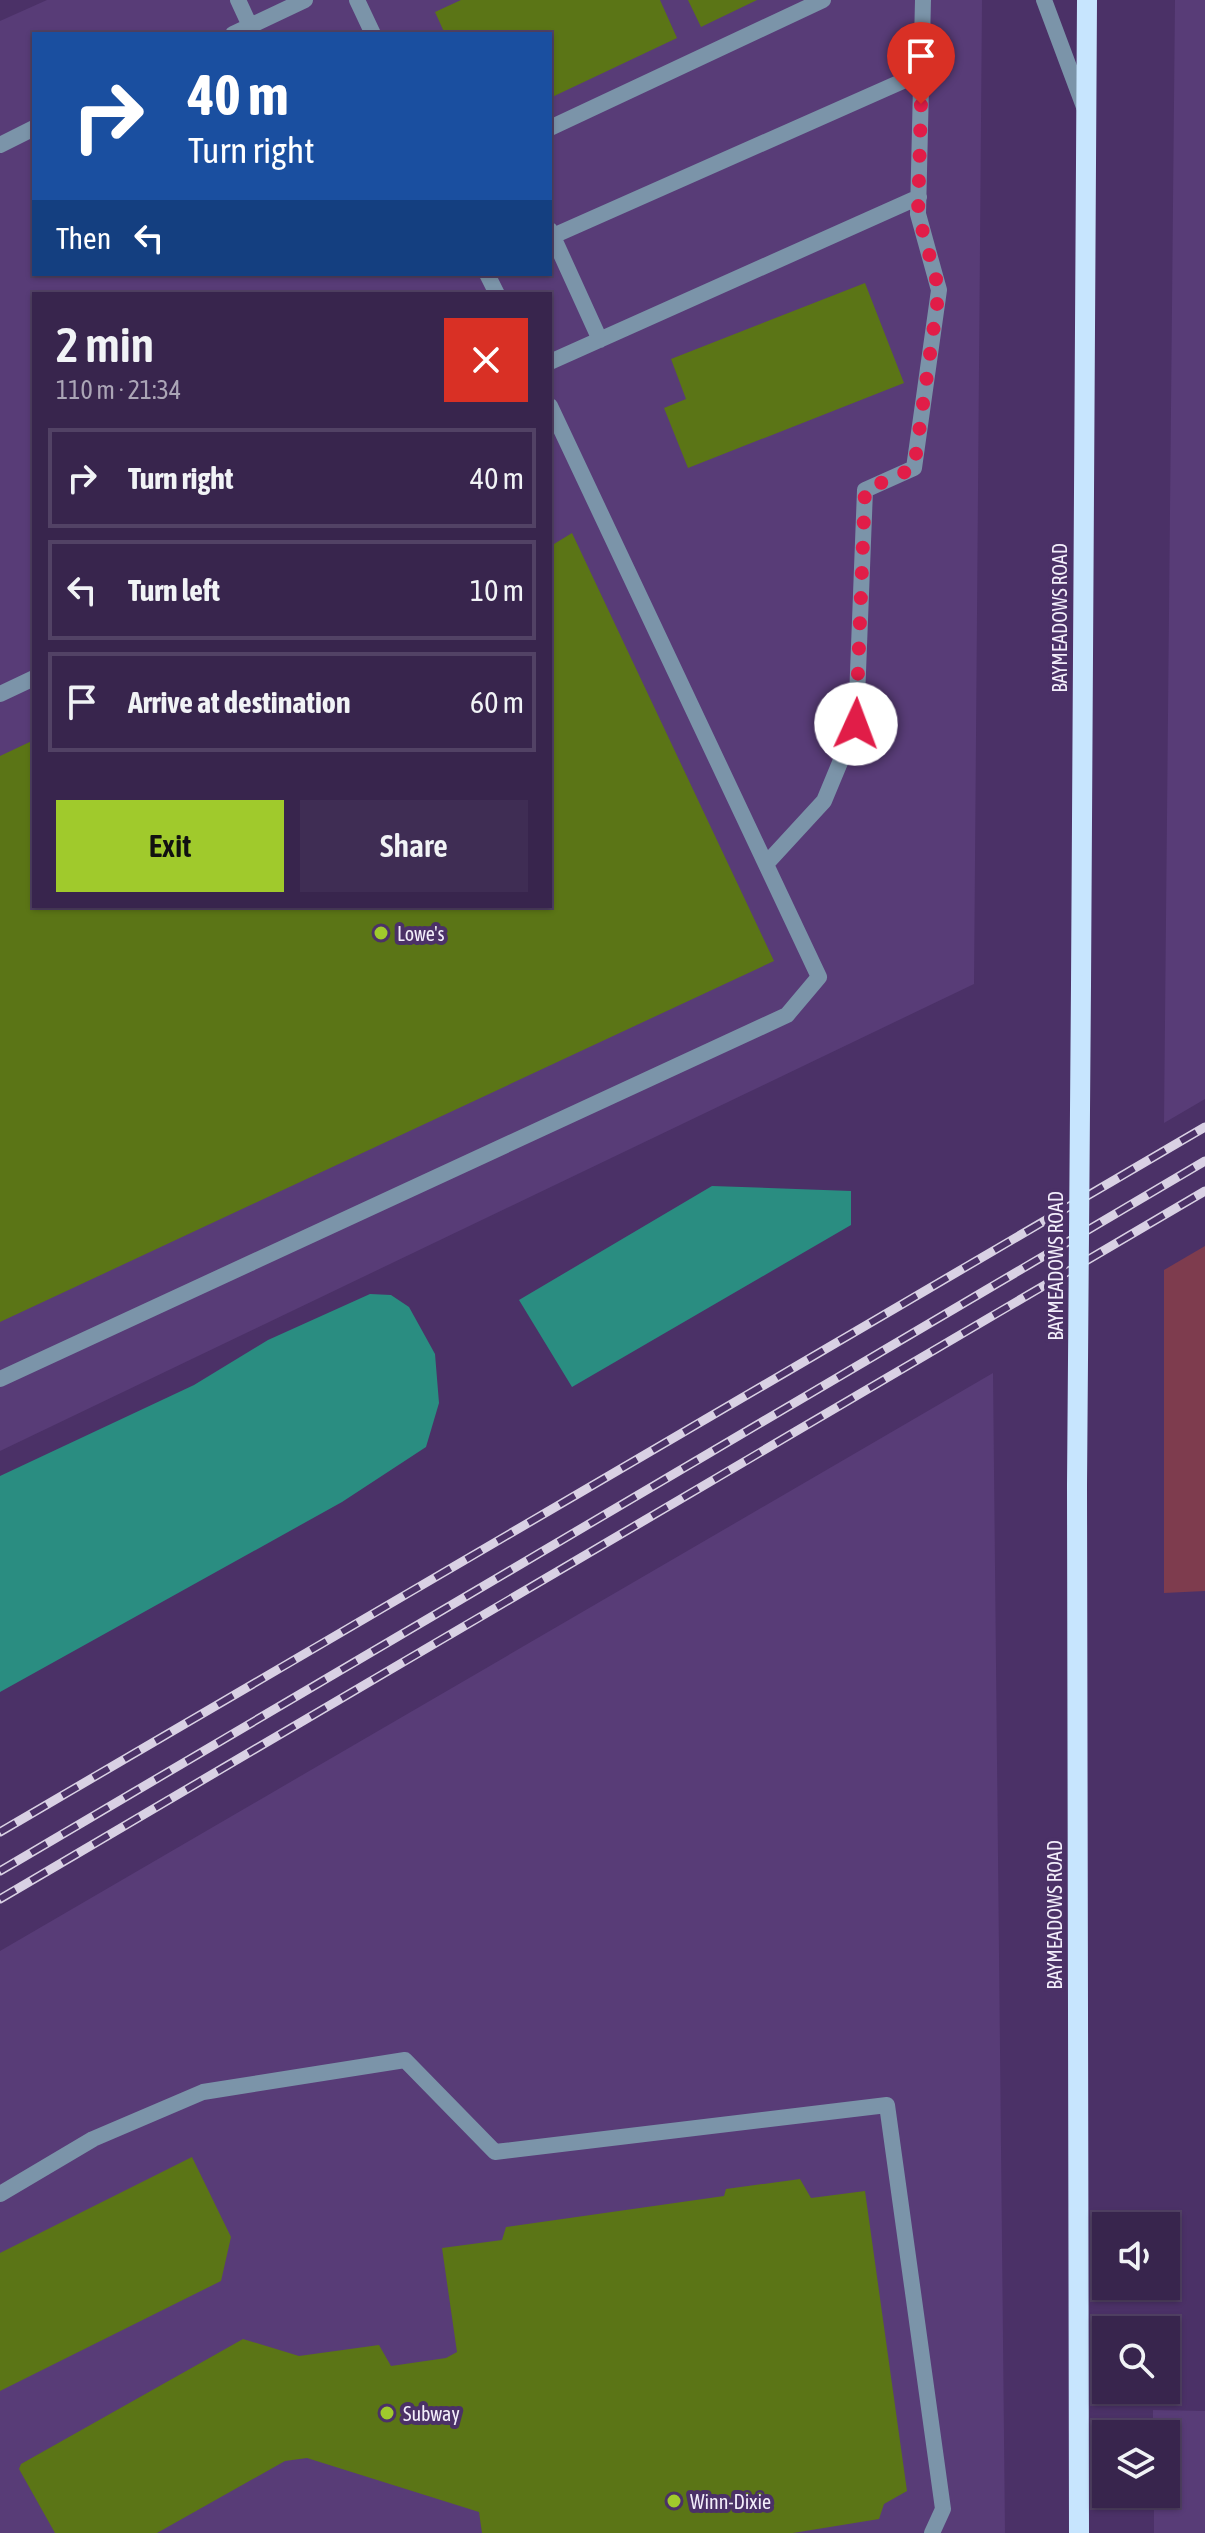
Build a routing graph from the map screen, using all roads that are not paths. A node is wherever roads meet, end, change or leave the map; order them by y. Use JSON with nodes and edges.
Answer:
{"nodes":[{"id":1,"x":238,"y":0,"type":"edge"},
{"id":2,"x":305,"y":0,"type":"edge"},
{"id":3,"x":357,"y":0,"type":"edge"},
{"id":4,"x":823,"y":0,"type":"edge"},
{"id":5,"x":923,"y":0,"type":"edge"},
{"id":6,"x":1044,"y":0,"type":"edge"},
{"id":7,"x":1087,"y":0,"type":"edge"},
{"id":8,"x":250,"y":26,"type":"junction"},
{"id":9,"x":237,"y":32,"type":"edge"},
{"id":10,"x":372,"y":32,"type":"edge"},
{"id":11,"x":921,"y":73,"type":"junction"},
{"id":12,"x":1086,"y":113,"type":"junction"},
{"id":13,"x":552,"y":127,"type":"edge"},
{"id":14,"x":32,"y":129,"type":"edge"},
{"id":15,"x":0,"y":145,"type":"edge"},
{"id":16,"x":919,"y":197,"type":"junction"},
{"id":17,"x":552,"y":233,"type":"edge"},
{"id":18,"x":552,"y":235,"type":"edge"},
{"id":19,"x":600,"y":340,"type":"junction"},
{"id":20,"x":552,"y":361,"type":"edge"},
{"id":21,"x":552,"y":410,"type":"edge"},
{"id":22,"x":32,"y":679,"type":"edge"},
{"id":23,"x":0,"y":694,"type":"edge"},
{"id":24,"x":766,"y":864,"type":"junction"},
{"id":25,"x":0,"y":1379,"type":"edge"},
{"id":26,"x":0,"y":2194,"type":"edge"},
{"id":27,"x":932,"y":2533,"type":"edge"},
{"id":28,"x":1079,"y":2533,"type":"edge"}],
"edges":[{"from":1,"to":8,"type":"lane"},
{"from":2,"to":8,"type":"lane"},
{"from":3,"to":10,"type":"lane"},
{"from":4,"to":13,"type":"lane"},
{"from":5,"to":11,"type":"lane"},
{"from":6,"to":12,"type":"lane"},
{"from":7,"to":12,"type":"main road","name":"BAYMEADOWS ROAD"},
{"from":8,"to":9,"type":"lane"},
{"from":11,"to":16,"type":"lane"},
{"from":11,"to":17,"type":"lane"},
{"from":12,"to":28,"type":"main road","name":"BAYMEADOWS ROAD","bridge":true},
{"from":14,"to":15,"type":"lane"},
{"from":16,"to":19,"type":"lane"},
{"from":16,"to":24,"type":"lane"},
{"from":18,"to":19,"type":"lane"},
{"from":19,"to":20,"type":"lane"},
{"from":21,"to":24,"type":"lane"},
{"from":22,"to":23,"type":"lane"},
{"from":24,"to":25,"type":"lane"},
{"from":26,"to":27,"type":"lane"}]}
